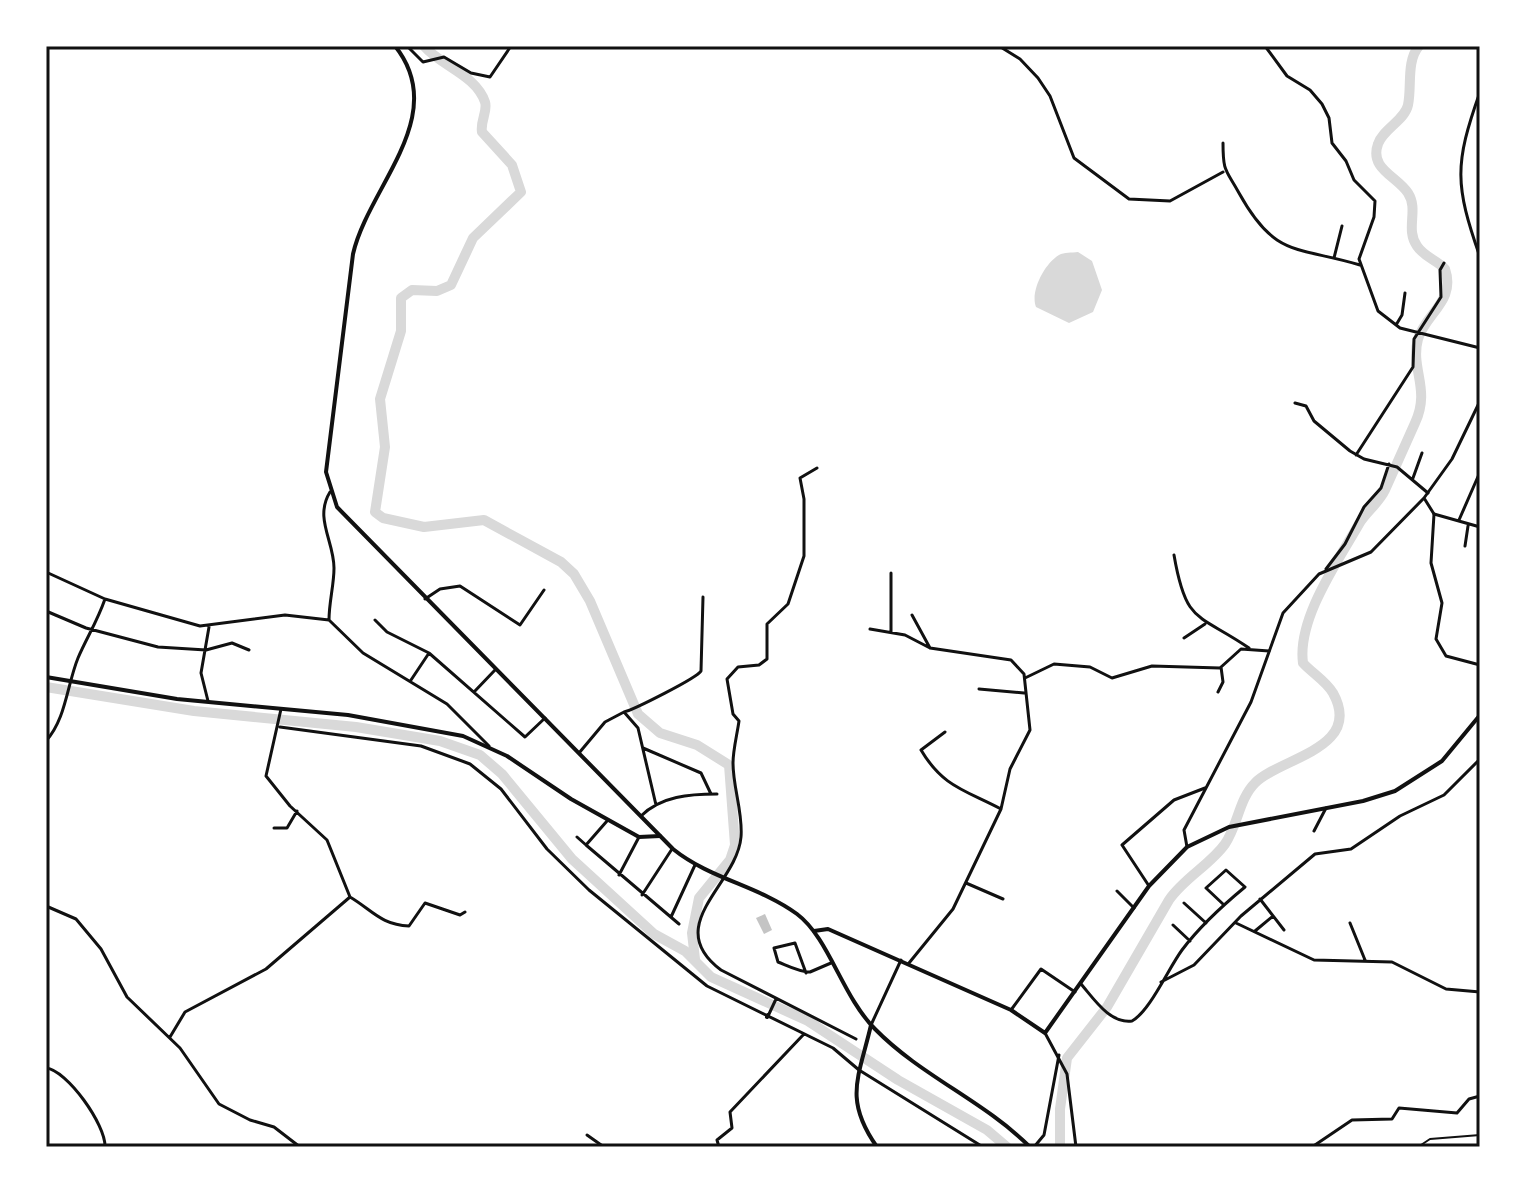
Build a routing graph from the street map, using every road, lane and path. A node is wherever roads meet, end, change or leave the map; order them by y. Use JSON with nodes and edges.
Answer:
{"nodes":[{"id":1,"x":395,"y":46,"type":"edge"},
{"id":2,"x":407,"y":46,"type":"edge"},
{"id":3,"x":511,"y":46,"type":"edge"},
{"id":4,"x":999,"y":46,"type":"edge"},
{"id":5,"x":1265,"y":46,"type":"edge"},
{"id":6,"x":1480,"y":92,"type":"edge"},
{"id":7,"x":1223,"y":143,"type":"dead end"},
{"id":8,"x":1223,"y":172,"type":"junction"},
{"id":9,"x":1342,"y":226,"type":"dead end"},
{"id":10,"x":1480,"y":257,"type":"edge"},
{"id":11,"x":1334,"y":258,"type":"junction"},
{"id":12,"x":1444,"y":263,"type":"dead end"},
{"id":13,"x":1360,"y":265,"type":"junction"},
{"id":14,"x":1405,"y":293,"type":"dead end"},
{"id":15,"x":1396,"y":325,"type":"junction"},
{"id":16,"x":1416,"y":333,"type":"junction"},
{"id":17,"x":1480,"y":348,"type":"edge"},
{"id":18,"x":1480,"y":401,"type":"edge"},
{"id":19,"x":1295,"y":403,"type":"dead end"},
{"id":20,"x":1422,"y":453,"type":"dead end"},
{"id":21,"x":1356,"y":455,"type":"junction"},
{"id":22,"x":1389,"y":464,"type":"junction"},
{"id":23,"x":817,"y":468,"type":"dead end"},
{"id":24,"x":1480,"y":472,"type":"edge"},
{"id":25,"x":1413,"y":478,"type":"junction"},
{"id":26,"x":330,"y":492,"type":"junction"},
{"id":27,"x":1428,"y":493,"type":"junction"},
{"id":28,"x":1424,"y":498,"type":"junction"},
{"id":29,"x":1434,"y":514,"type":"junction"},
{"id":30,"x":1459,"y":520,"type":"junction"},
{"id":31,"x":1468,"y":526,"type":"junction"},
{"id":32,"x":1480,"y":527,"type":"edge"},
{"id":33,"x":1465,"y":546,"type":"dead end"},
{"id":34,"x":1174,"y":555,"type":"dead end"},
{"id":35,"x":1326,"y":569,"type":"junction"},
{"id":36,"x":46,"y":572,"type":"edge"},
{"id":37,"x":891,"y":573,"type":"dead end"},
{"id":38,"x":544,"y":590,"type":"dead end"},
{"id":39,"x":703,"y":597,"type":"dead end"},
{"id":40,"x":105,"y":599,"type":"junction"},
{"id":41,"x":425,"y":599,"type":"junction"},
{"id":42,"x":46,"y":611,"type":"edge"},
{"id":43,"x":912,"y":615,"type":"dead end"},
{"id":44,"x":329,"y":620,"type":"junction"},
{"id":45,"x":375,"y":620,"type":"dead end"},
{"id":46,"x":1205,"y":624,"type":"junction"},
{"id":47,"x":209,"y":627,"type":"junction"},
{"id":48,"x":870,"y":629,"type":"dead end"},
{"id":49,"x":95,"y":630,"type":"junction"},
{"id":50,"x":891,"y":632,"type":"junction"},
{"id":51,"x":1184,"y":638,"type":"dead end"},
{"id":52,"x":930,"y":648,"type":"junction"},
{"id":53,"x":1249,"y":648,"type":"junction"},
{"id":54,"x":206,"y":650,"type":"junction"},
{"id":55,"x":249,"y":650,"type":"dead end"},
{"id":56,"x":1269,"y":651,"type":"junction"},
{"id":57,"x":429,"y":653,"type":"junction"},
{"id":58,"x":1480,"y":665,"type":"edge"},
{"id":59,"x":1221,"y":667,"type":"junction"},
{"id":60,"x":495,"y":670,"type":"junction"},
{"id":61,"x":46,"y":677,"type":"edge"},
{"id":62,"x":1025,"y":678,"type":"junction"},
{"id":63,"x":411,"y":680,"type":"junction"},
{"id":64,"x":70,"y":685,"type":"junction"},
{"id":65,"x":979,"y":689,"type":"dead end"},
{"id":66,"x":474,"y":692,"type":"junction"},
{"id":67,"x":1218,"y":692,"type":"dead end"},
{"id":68,"x":1024,"y":693,"type":"junction"},
{"id":69,"x":208,"y":702,"type":"junction"},
{"id":70,"x":281,"y":711,"type":"junction"},
{"id":71,"x":626,"y":712,"type":"junction"},
{"id":72,"x":1480,"y":715,"type":"edge"},
{"id":73,"x":545,"y":718,"type":"junction"},
{"id":74,"x":280,"y":726,"type":"junction"},
{"id":75,"x":945,"y":732,"type":"dead end"},
{"id":76,"x":46,"y":741,"type":"edge"},
{"id":77,"x":489,"y":746,"type":"junction"},
{"id":78,"x":643,"y":748,"type":"junction"},
{"id":79,"x":579,"y":753,"type":"junction"},
{"id":80,"x":1480,"y":759,"type":"edge"},
{"id":81,"x":1206,"y":788,"type":"junction"},
{"id":82,"x":711,"y":794,"type":"junction"},
{"id":83,"x":717,"y":794,"type":"dead end"},
{"id":84,"x":656,"y":805,"type":"junction"},
{"id":85,"x":1326,"y":808,"type":"junction"},
{"id":86,"x":1001,"y":809,"type":"junction"},
{"id":87,"x":297,"y":811,"type":"junction"},
{"id":88,"x":641,"y":816,"type":"junction"},
{"id":89,"x":607,"y":821,"type":"junction"},
{"id":90,"x":274,"y":828,"type":"dead end"},
{"id":91,"x":1314,"y":831,"type":"dead end"},
{"id":92,"x":660,"y":836,"type":"junction"},
{"id":93,"x":577,"y":837,"type":"dead end"},
{"id":94,"x":639,"y":837,"type":"junction"},
{"id":95,"x":586,"y":845,"type":"junction"},
{"id":96,"x":1187,"y":847,"type":"junction"},
{"id":97,"x":673,"y":849,"type":"junction"},
{"id":98,"x":695,"y":865,"type":"junction"},
{"id":99,"x":619,"y":875,"type":"junction"},
{"id":100,"x":720,"y":878,"type":"junction"},
{"id":101,"x":964,"y":882,"type":"junction"},
{"id":102,"x":1149,"y":886,"type":"junction"},
{"id":103,"x":1117,"y":891,"type":"dead end"},
{"id":104,"x":642,"y":895,"type":"junction"},
{"id":105,"x":350,"y":897,"type":"junction"},
{"id":106,"x":1003,"y":899,"type":"dead end"},
{"id":107,"x":1260,"y":899,"type":"junction"},
{"id":108,"x":1184,"y":903,"type":"dead end"},
{"id":109,"x":1224,"y":905,"type":"junction"},
{"id":110,"x":46,"y":906,"type":"edge"},
{"id":111,"x":1134,"y":908,"type":"junction"},
{"id":112,"x":465,"y":912,"type":"dead end"},
{"id":113,"x":1273,"y":916,"type":"junction"},
{"id":114,"x":671,"y":917,"type":"junction"},
{"id":115,"x":1206,"y":923,"type":"junction"},
{"id":116,"x":1236,"y":923,"type":"junction"},
{"id":117,"x":1350,"y":923,"type":"dead end"},
{"id":118,"x":679,"y":924,"type":"dead end"},
{"id":119,"x":1173,"y":925,"type":"dead end"},
{"id":120,"x":1284,"y":930,"type":"dead end"},
{"id":121,"x":814,"y":931,"type":"junction"},
{"id":122,"x":1255,"y":931,"type":"junction"},
{"id":123,"x":1190,"y":941,"type":"junction"},
{"id":124,"x":901,"y":960,"type":"junction"},
{"id":125,"x":1365,"y":960,"type":"junction"},
{"id":126,"x":831,"y":963,"type":"junction"},
{"id":127,"x":909,"y":963,"type":"junction"},
{"id":128,"x":806,"y":973,"type":"junction"},
{"id":129,"x":1161,"y":982,"type":"junction"},
{"id":130,"x":1081,"y":984,"type":"junction"},
{"id":131,"x":1076,"y":992,"type":"junction"},
{"id":132,"x":1480,"y":992,"type":"edge"},
{"id":133,"x":775,"y":1000,"type":"junction"},
{"id":134,"x":1011,"y":1010,"type":"junction"},
{"id":135,"x":768,"y":1016,"type":"junction"},
{"id":136,"x":871,"y":1025,"type":"junction"},
{"id":137,"x":1045,"y":1033,"type":"junction"},
{"id":138,"x":804,"y":1034,"type":"junction"},
{"id":139,"x":170,"y":1037,"type":"junction"},
{"id":140,"x":856,"y":1039,"type":"dead end"},
{"id":141,"x":1059,"y":1055,"type":"junction"},
{"id":142,"x":46,"y":1068,"type":"edge"},
{"id":143,"x":860,"y":1069,"type":"junction"},
{"id":144,"x":1480,"y":1096,"type":"edge"},
{"id":145,"x":587,"y":1135,"type":"dead end"},
{"id":146,"x":1480,"y":1135,"type":"edge"},
{"id":147,"x":105,"y":1147,"type":"edge"},
{"id":148,"x":300,"y":1147,"type":"edge"},
{"id":149,"x":604,"y":1147,"type":"edge"},
{"id":150,"x":719,"y":1147,"type":"edge"},
{"id":151,"x":877,"y":1147,"type":"edge"},
{"id":152,"x":983,"y":1147,"type":"edge"},
{"id":153,"x":1032,"y":1147,"type":"edge"},
{"id":154,"x":1076,"y":1147,"type":"edge"},
{"id":155,"x":1312,"y":1147,"type":"edge"},
{"id":156,"x":1418,"y":1147,"type":"edge"}],
"edges":[{"from":1,"to":26,"type":"main road"},
{"from":2,"to":3,"type":"street"},
{"from":4,"to":8,"type":"street"},
{"from":5,"to":13,"type":"street"},
{"from":6,"to":10,"type":"street"},
{"from":7,"to":8,"type":"street"},
{"from":8,"to":11,"type":"street"},
{"from":9,"to":11,"type":"street"},
{"from":11,"to":13,"type":"street"},
{"from":12,"to":16,"type":"street"},
{"from":13,"to":15,"type":"street"},
{"from":14,"to":15,"type":"street"},
{"from":15,"to":16,"type":"street"},
{"from":16,"to":17,"type":"street"},
{"from":16,"to":21,"type":"street"},
{"from":18,"to":27,"type":"street"},
{"from":19,"to":21,"type":"street"},
{"from":20,"to":25,"type":"street"},
{"from":21,"to":22,"type":"street"},
{"from":22,"to":25,"type":"street"},
{"from":22,"to":35,"type":"street"},
{"from":23,"to":100,"type":"street"},
{"from":24,"to":30,"type":"street"},
{"from":25,"to":27,"type":"street"},
{"from":26,"to":41,"type":"main road"},
{"from":26,"to":44,"type":"street"},
{"from":27,"to":28,"type":"street"},
{"from":28,"to":29,"type":"street"},
{"from":28,"to":35,"type":"street"},
{"from":29,"to":30,"type":"street"},
{"from":29,"to":58,"type":"street"},
{"from":30,"to":31,"type":"street"},
{"from":31,"to":32,"type":"street"},
{"from":31,"to":33,"type":"street"},
{"from":34,"to":46,"type":"street"},
{"from":35,"to":56,"type":"street"},
{"from":36,"to":40,"type":"street"},
{"from":37,"to":50,"type":"street"},
{"from":38,"to":41,"type":"street"},
{"from":39,"to":71,"type":"street"},
{"from":40,"to":47,"type":"street"},
{"from":40,"to":49,"type":"street"},
{"from":41,"to":60,"type":"main road"},
{"from":42,"to":49,"type":"street"},
{"from":43,"to":52,"type":"street"},
{"from":44,"to":47,"type":"street"},
{"from":44,"to":63,"type":"street"},
{"from":45,"to":57,"type":"street"},
{"from":46,"to":51,"type":"street"},
{"from":46,"to":53,"type":"street"},
{"from":47,"to":54,"type":"street"},
{"from":48,"to":50,"type":"street"},
{"from":49,"to":54,"type":"street"},
{"from":49,"to":64,"type":"street"},
{"from":50,"to":52,"type":"street"},
{"from":52,"to":62,"type":"street"},
{"from":53,"to":56,"type":"street"},
{"from":53,"to":59,"type":"street"},
{"from":54,"to":55,"type":"street"},
{"from":54,"to":69,"type":"street"},
{"from":56,"to":81,"type":"street"},
{"from":57,"to":63,"type":"street"},
{"from":57,"to":66,"type":"street"},
{"from":59,"to":62,"type":"street"},
{"from":59,"to":67,"type":"street"},
{"from":60,"to":66,"type":"street"},
{"from":60,"to":73,"type":"main road"},
{"from":61,"to":64,"type":"main road"},
{"from":62,"to":68,"type":"street"},
{"from":63,"to":77,"type":"street"},
{"from":64,"to":69,"type":"main road"},
{"from":64,"to":76,"type":"street"},
{"from":65,"to":68,"type":"street"},
{"from":66,"to":73,"type":"street"},
{"from":68,"to":86,"type":"street"},
{"from":69,"to":70,"type":"main road"},
{"from":70,"to":74,"type":"street"},
{"from":70,"to":77,"type":"main road"},
{"from":71,"to":78,"type":"street"},
{"from":71,"to":79,"type":"street"},
{"from":72,"to":85,"type":"main road"},
{"from":73,"to":79,"type":"main road"},
{"from":74,"to":87,"type":"street"},
{"from":74,"to":135,"type":"street"},
{"from":75,"to":86,"type":"street"},
{"from":77,"to":89,"type":"main road"},
{"from":78,"to":82,"type":"street"},
{"from":78,"to":84,"type":"street"},
{"from":79,"to":88,"type":"main road"},
{"from":80,"to":107,"type":"street"},
{"from":81,"to":96,"type":"street"},
{"from":81,"to":102,"type":"street"},
{"from":82,"to":83,"type":"street"},
{"from":82,"to":84,"type":"street"},
{"from":84,"to":88,"type":"street"},
{"from":85,"to":91,"type":"street"},
{"from":85,"to":96,"type":"main road"},
{"from":86,"to":101,"type":"street"},
{"from":87,"to":90,"type":"street"},
{"from":87,"to":105,"type":"street"},
{"from":88,"to":92,"type":"main road"},
{"from":89,"to":94,"type":"main road"},
{"from":89,"to":95,"type":"street"},
{"from":92,"to":94,"type":"main road"},
{"from":92,"to":97,"type":"main road"},
{"from":93,"to":95,"type":"street"},
{"from":94,"to":99,"type":"street"},
{"from":95,"to":99,"type":"street"},
{"from":96,"to":102,"type":"main road"},
{"from":97,"to":98,"type":"main road"},
{"from":97,"to":104,"type":"street"},
{"from":98,"to":100,"type":"main road"},
{"from":98,"to":114,"type":"street"},
{"from":99,"to":104,"type":"street"},
{"from":100,"to":121,"type":"main road"},
{"from":100,"to":133,"type":"street"},
{"from":101,"to":106,"type":"street"},
{"from":101,"to":127,"type":"street"},
{"from":102,"to":111,"type":"main road"},
{"from":103,"to":111,"type":"street"},
{"from":104,"to":114,"type":"street"},
{"from":105,"to":112,"type":"street"},
{"from":105,"to":139,"type":"street"},
{"from":107,"to":113,"type":"street"},
{"from":107,"to":116,"type":"street"},
{"from":108,"to":115,"type":"street"},
{"from":109,"to":109,"type":"street"},
{"from":109,"to":115,"type":"street"},
{"from":110,"to":139,"type":"street"},
{"from":111,"to":130,"type":"main road"},
{"from":113,"to":120,"type":"street"},
{"from":113,"to":122,"type":"street"},
{"from":114,"to":118,"type":"street"},
{"from":115,"to":123,"type":"street"},
{"from":116,"to":122,"type":"street"},
{"from":116,"to":129,"type":"street"},
{"from":117,"to":125,"type":"street"},
{"from":119,"to":123,"type":"street"},
{"from":121,"to":124,"type":"main road"},
{"from":121,"to":126,"type":"main road"},
{"from":122,"to":125,"type":"street"},
{"from":123,"to":129,"type":"street"},
{"from":124,"to":127,"type":"main road"},
{"from":124,"to":136,"type":"street"},
{"from":125,"to":132,"type":"street"},
{"from":126,"to":128,"type":"street"},
{"from":126,"to":136,"type":"main road"},
{"from":127,"to":134,"type":"main road"},
{"from":128,"to":128,"type":"street"},
{"from":129,"to":130,"type":"street"},
{"from":130,"to":131,"type":"main road"},
{"from":131,"to":134,"type":"street"},
{"from":131,"to":137,"type":"main road"},
{"from":133,"to":135,"type":"street"},
{"from":133,"to":140,"type":"street"},
{"from":134,"to":137,"type":"main road"},
{"from":135,"to":138,"type":"street"},
{"from":136,"to":143,"type":"main road"},
{"from":136,"to":153,"type":"main road"},
{"from":137,"to":141,"type":"street"},
{"from":138,"to":143,"type":"street"},
{"from":138,"to":150,"type":"street"},
{"from":139,"to":148,"type":"street"},
{"from":141,"to":153,"type":"street"},
{"from":141,"to":154,"type":"street"},
{"from":142,"to":147,"type":"street"},
{"from":143,"to":151,"type":"main road"},
{"from":143,"to":152,"type":"street"},
{"from":144,"to":155,"type":"street"},
{"from":145,"to":149,"type":"street"},
{"from":146,"to":156,"type":"street"}]}
